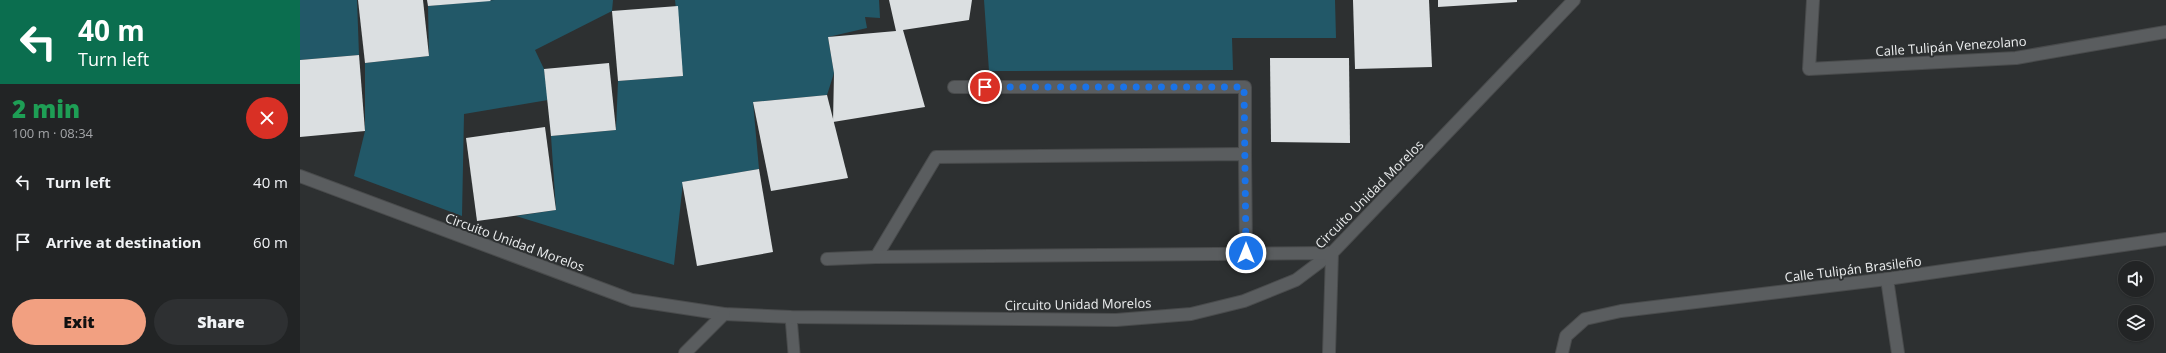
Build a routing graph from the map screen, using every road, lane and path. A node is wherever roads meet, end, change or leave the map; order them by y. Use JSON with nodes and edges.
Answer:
{"nodes":[{"id":1,"x":1574,"y":0,"type":"edge"},
{"id":2,"x":1813,"y":0,"type":"edge"},
{"id":3,"x":2166,"y":32,"type":"edge"},
{"id":4,"x":954,"y":87,"type":"dead end"},
{"id":5,"x":1245,"y":154,"type":"junction"},
{"id":6,"x":300,"y":176,"type":"edge"},
{"id":7,"x":2166,"y":239,"type":"edge"},
{"id":8,"x":1246,"y":253,"type":"junction"},
{"id":9,"x":1332,"y":253,"type":"junction"},
{"id":10,"x":876,"y":257,"type":"junction"},
{"id":11,"x":827,"y":259,"type":"dead end"},
{"id":12,"x":1887,"y":279,"type":"junction"},
{"id":13,"x":724,"y":314,"type":"junction"},
{"id":14,"x":792,"y":317,"type":"junction"},
{"id":15,"x":685,"y":353,"type":"edge"},
{"id":16,"x":794,"y":353,"type":"edge"},
{"id":17,"x":1328,"y":353,"type":"edge"},
{"id":18,"x":1562,"y":353,"type":"edge"},
{"id":19,"x":1898,"y":353,"type":"edge"}],
"edges":[{"from":1,"to":9,"type":"street","name":"Circuito Unidad Morelos"},
{"from":2,"to":3,"type":"street","name":"Calle Tulipán Venezolano"},
{"from":4,"to":5,"type":"street"},
{"from":5,"to":8,"type":"street"},
{"from":5,"to":10,"type":"street"},
{"from":6,"to":13,"type":"street","name":"Circuito Unidad Morelos"},
{"from":7,"to":12,"type":"street","name":"Calle Tulipán Brasileño"},
{"from":8,"to":9,"type":"street"},
{"from":8,"to":10,"type":"street"},
{"from":9,"to":14,"type":"street","name":"Circuito Unidad Morelos"},
{"from":9,"to":17,"type":"street"},
{"from":10,"to":11,"type":"street"},
{"from":12,"to":18,"type":"street","name":"Calle Tulipán Brasileño"},
{"from":12,"to":19,"type":"street"},
{"from":13,"to":14,"type":"street","name":"Circuito Unidad Morelos"},
{"from":13,"to":15,"type":"street"},
{"from":14,"to":16,"type":"lane"}]}
